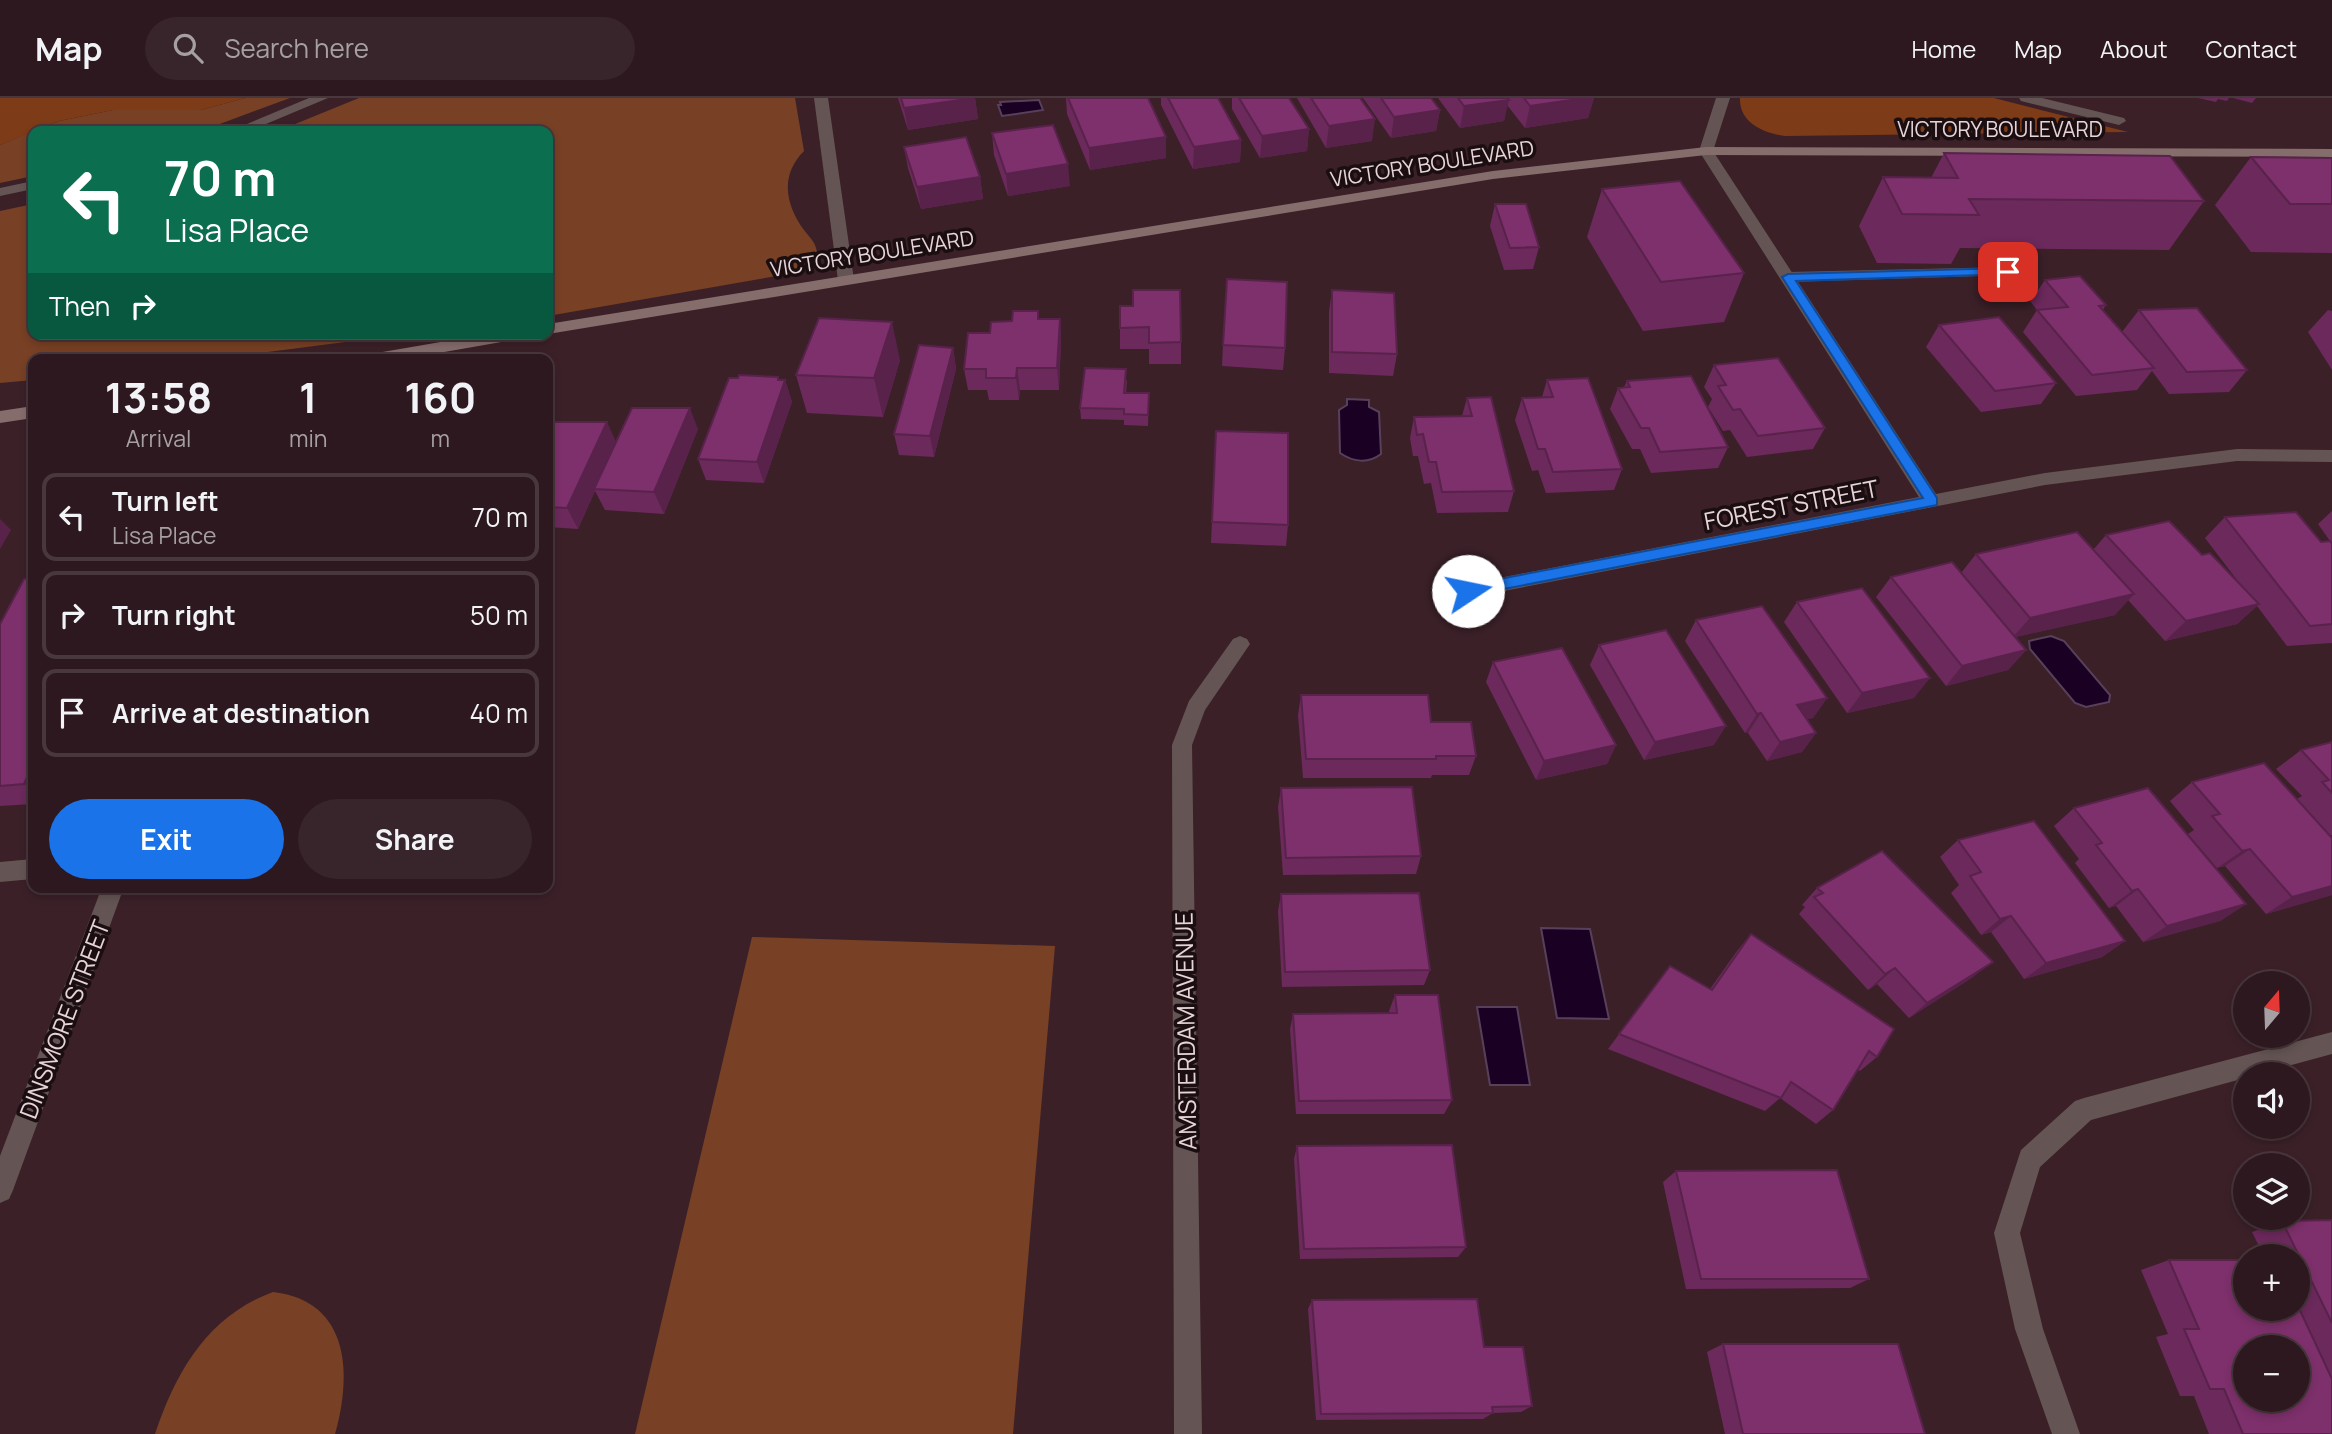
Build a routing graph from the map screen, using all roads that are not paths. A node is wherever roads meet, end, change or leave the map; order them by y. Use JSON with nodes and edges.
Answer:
{"nodes":[{"id":1,"x":321,"y":98,"type":"edge"},
{"id":2,"x":821,"y":98,"type":"edge"},
{"id":3,"x":1723,"y":98,"type":"edge"},
{"id":4,"x":2026,"y":98,"type":"edge"},
{"id":5,"x":2119,"y":121,"type":"dead end"},
{"id":6,"x":250,"y":126,"type":"edge"},
{"id":7,"x":1706,"y":151,"type":"junction"},
{"id":8,"x":2332,"y":153,"type":"edge"},
{"id":9,"x":28,"y":186,"type":"edge"},
{"id":10,"x":0,"y":192,"type":"edge"},
{"id":11,"x":2008,"y":272,"type":"dead end"},
{"id":12,"x":1788,"y":277,"type":"junction"},
{"id":13,"x":846,"y":280,"type":"junction"},
{"id":14,"x":553,"y":329,"type":"edge"},
{"id":15,"x":483,"y":340,"type":"edge"},
{"id":16,"x":401,"y":354,"type":"edge"},
{"id":17,"x":28,"y":413,"type":"edge"},
{"id":18,"x":0,"y":417,"type":"edge"},
{"id":19,"x":2332,"y":456,"type":"edge"},
{"id":20,"x":1932,"y":502,"type":"junction"},
{"id":21,"x":1468,"y":591,"type":"dead end"},
{"id":22,"x":1240,"y":644,"type":"dead end"},
{"id":23,"x":28,"y":869,"type":"edge"},
{"id":24,"x":0,"y":872,"type":"edge"},
{"id":25,"x":111,"y":893,"type":"edge"},
{"id":26,"x":2332,"y":1043,"type":"edge"},
{"id":27,"x":0,"y":1190,"type":"edge"},
{"id":28,"x":1188,"y":1434,"type":"edge"},
{"id":29,"x":2066,"y":1434,"type":"edge"}],
"edges":[{"from":1,"to":6,"type":"street"},
{"from":2,"to":13,"type":"street"},
{"from":3,"to":7,"type":"street"},
{"from":4,"to":5,"type":"street"},
{"from":7,"to":8,"type":"main road","name":"VICTORY BOULEVARD"},
{"from":7,"to":12,"type":"street"},
{"from":7,"to":13,"type":"main road","name":"VICTORY BOULEVARD"},
{"from":9,"to":10,"type":"street"},
{"from":11,"to":12,"type":"street"},
{"from":12,"to":20,"type":"street"},
{"from":13,"to":14,"type":"main road","name":"VICTORY BOULEVARD"},
{"from":15,"to":16,"type":"main road"},
{"from":17,"to":18,"type":"main road"},
{"from":19,"to":20,"type":"street","name":"FOREST STREET"},
{"from":20,"to":21,"type":"street","name":"FOREST STREET"},
{"from":22,"to":28,"type":"street","name":"AMSTERDAM AVENUE"},
{"from":23,"to":24,"type":"street"},
{"from":25,"to":27,"type":"street","name":"DINSMORE STREET"},
{"from":26,"to":29,"type":"street"}]}
